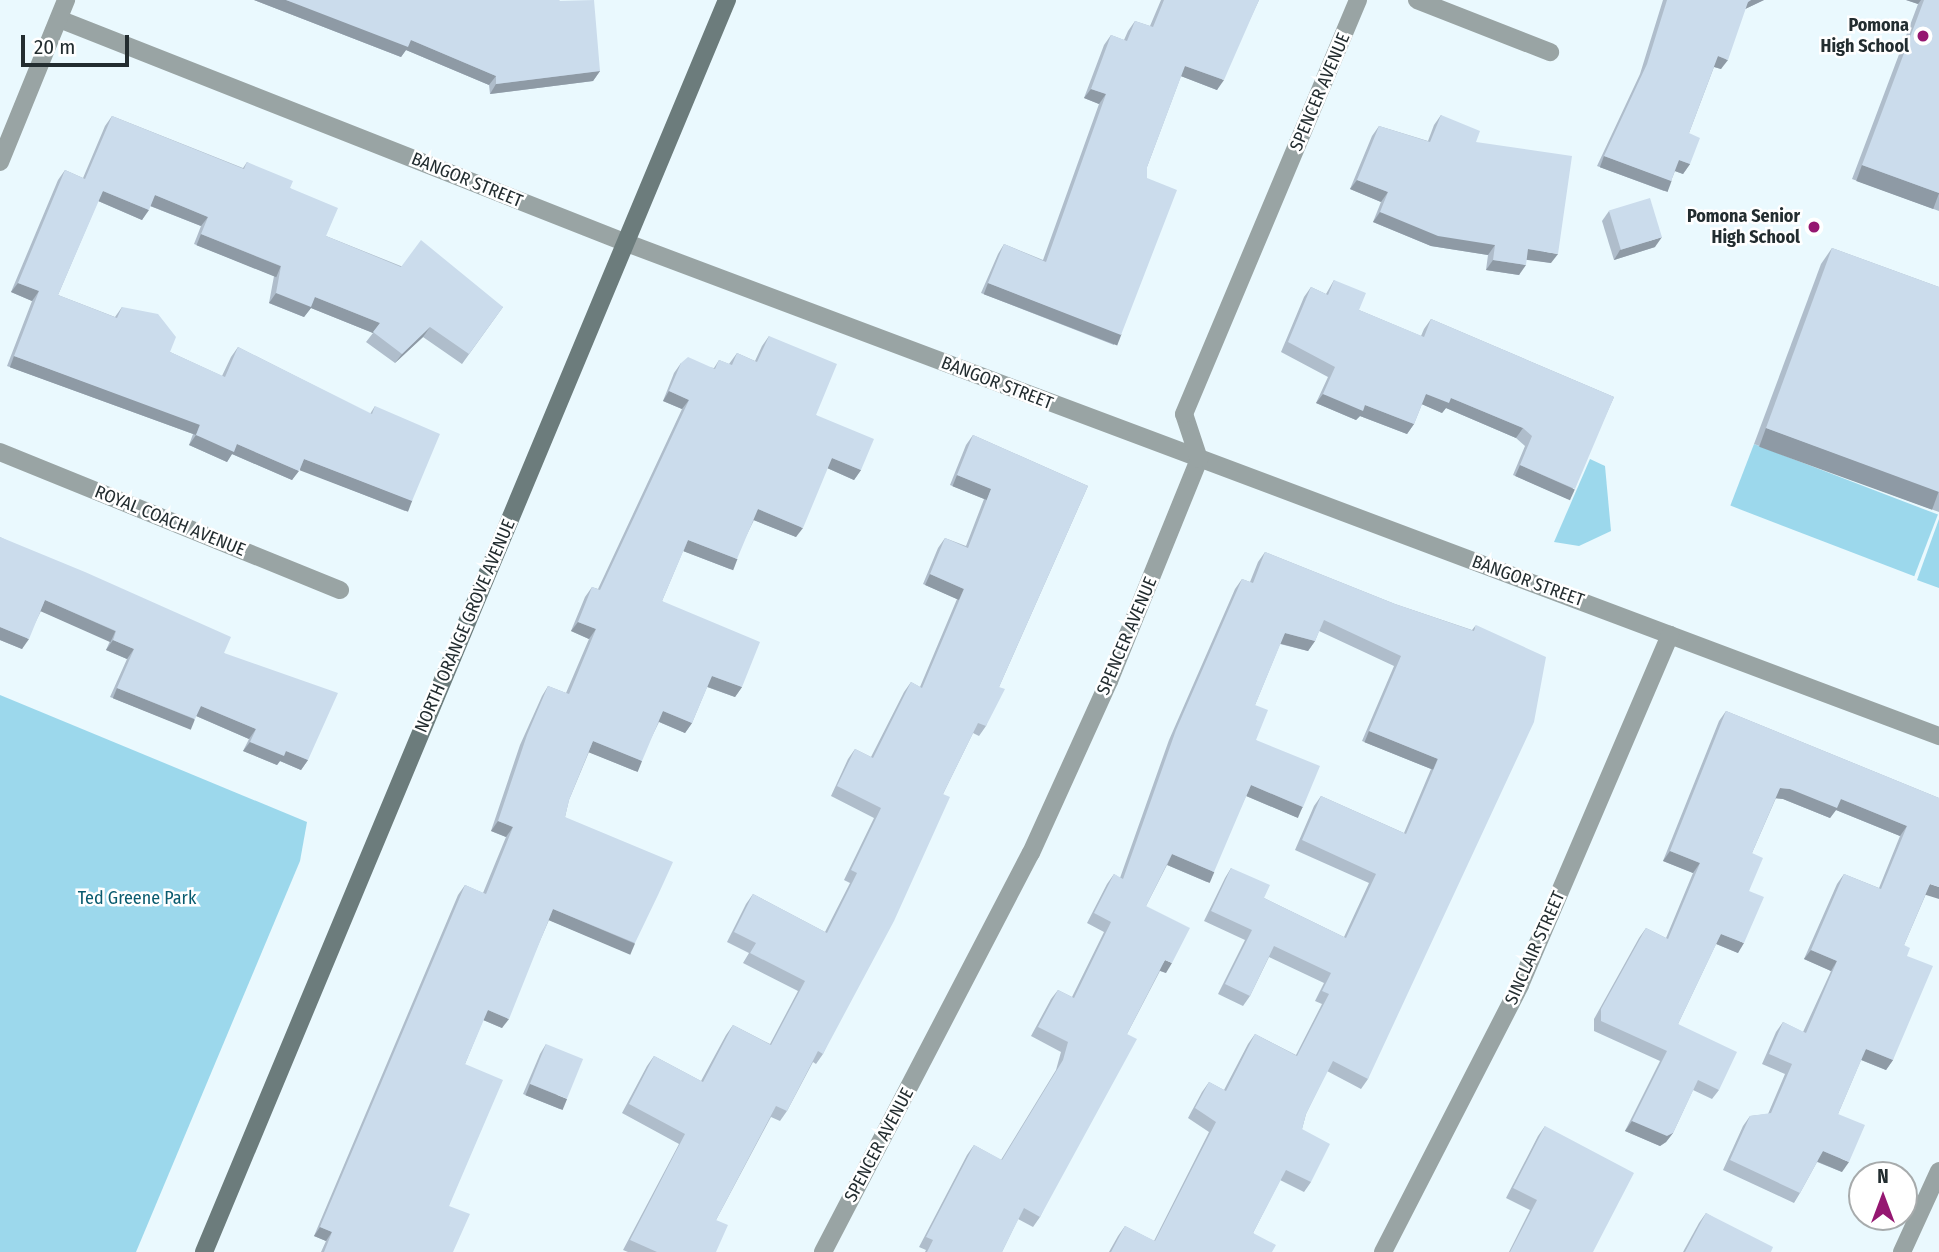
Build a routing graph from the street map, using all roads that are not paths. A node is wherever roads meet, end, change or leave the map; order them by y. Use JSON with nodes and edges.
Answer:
{"nodes":[{"id":1,"x":66,"y":0,"type":"edge"},
{"id":2,"x":727,"y":0,"type":"edge"},
{"id":3,"x":1359,"y":0,"type":"edge"},
{"id":4,"x":1418,"y":0,"type":"edge"},
{"id":5,"x":59,"y":19,"type":"junction"},
{"id":6,"x":1550,"y":52,"type":"dead end"},
{"id":7,"x":0,"y":162,"type":"edge"},
{"id":8,"x":624,"y":242,"type":"junction"},
{"id":9,"x":0,"y":452,"type":"edge"},
{"id":10,"x":1199,"y":459,"type":"junction"},
{"id":11,"x":340,"y":590,"type":"dead end"},
{"id":12,"x":1671,"y":635,"type":"junction"},
{"id":13,"x":1939,"y":736,"type":"edge"},
{"id":14,"x":1939,"y":1171,"type":"edge"},
{"id":15,"x":204,"y":1252,"type":"edge"},
{"id":16,"x":823,"y":1252,"type":"edge"},
{"id":17,"x":1383,"y":1252,"type":"edge"},
{"id":18,"x":1902,"y":1252,"type":"edge"}],
"edges":[{"from":1,"to":5,"type":"street"},
{"from":2,"to":8,"type":"main road","name":"NORTH ORANGE GROVE AVENUE"},
{"from":3,"to":10,"type":"street","name":"SPENCER AVENUE"},
{"from":4,"to":6,"type":"street"},
{"from":5,"to":7,"type":"street"},
{"from":5,"to":8,"type":"street","name":"BANGOR STREET"},
{"from":8,"to":10,"type":"street","name":"BANGOR STREET"},
{"from":8,"to":15,"type":"main road","name":"NORTH ORANGE GROVE AVENUE"},
{"from":9,"to":11,"type":"street","name":"ROYAL COACH AVENUE"},
{"from":10,"to":12,"type":"street","name":"BANGOR STREET"},
{"from":10,"to":16,"type":"street","name":"SPENCER AVENUE"},
{"from":12,"to":13,"type":"street","name":"BANGOR STREET"},
{"from":12,"to":17,"type":"street","name":"SINCLAIR STREET"},
{"from":14,"to":18,"type":"street"}]}
